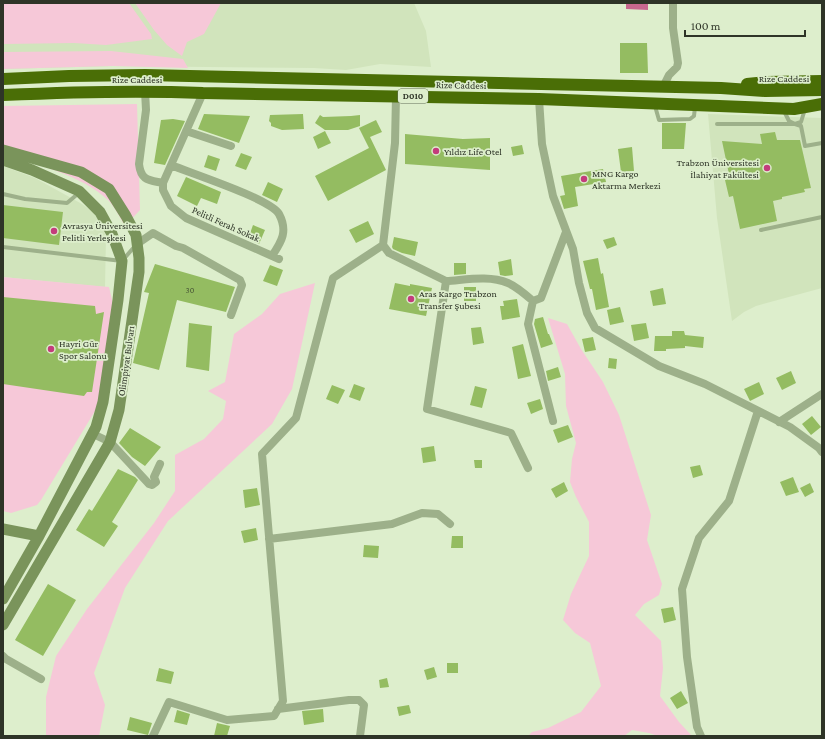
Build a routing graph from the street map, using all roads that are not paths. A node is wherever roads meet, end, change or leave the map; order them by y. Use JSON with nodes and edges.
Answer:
{"nodes":[{"id":1,"x":673,"y":3,"type":"edge"},
{"id":2,"x":3,"y":79,"type":"edge"},
{"id":3,"x":822,"y":81,"type":"edge"},
{"id":4,"x":663,"y":87,"type":"junction"},
{"id":5,"x":720,"y":88,"type":"junction"},
{"id":6,"x":822,"y":90,"type":"edge"},
{"id":7,"x":145,"y":91,"type":"junction"},
{"id":8,"x":203,"y":93,"type":"junction"},
{"id":9,"x":3,"y":95,"type":"edge"},
{"id":10,"x":396,"y":96,"type":"junction"},
{"id":11,"x":539,"y":99,"type":"junction"},
{"id":12,"x":822,"y":104,"type":"edge"},
{"id":13,"x":794,"y":109,"type":"junction"},
{"id":14,"x":822,"y":110,"type":"edge"},
{"id":15,"x":717,"y":124,"type":"dead end"},
{"id":16,"x":795,"y":124,"type":"junction"},
{"id":17,"x":186,"y":131,"type":"junction"},
{"id":18,"x":822,"y":143,"type":"edge"},
{"id":19,"x":231,"y":146,"type":"dead end"},
{"id":20,"x":3,"y":150,"type":"edge"},
{"id":21,"x":3,"y":160,"type":"edge"},
{"id":22,"x":171,"y":165,"type":"junction"},
{"id":23,"x":163,"y":183,"type":"junction"},
{"id":24,"x":80,"y":192,"type":"junction"},
{"id":25,"x":3,"y":194,"type":"edge"},
{"id":26,"x":822,"y":217,"type":"edge"},
{"id":27,"x":761,"y":230,"type":"dead end"},
{"id":28,"x":566,"y":232,"type":"junction"},
{"id":29,"x":137,"y":244,"type":"junction"},
{"id":30,"x":383,"y":245,"type":"junction"},
{"id":31,"x":3,"y":247,"type":"edge"},
{"id":32,"x":122,"y":261,"type":"junction"},
{"id":33,"x":446,"y":281,"type":"junction"},
{"id":34,"x":533,"y":301,"type":"junction"},
{"id":35,"x":231,"y":315,"type":"dead end"},
{"id":36,"x":822,"y":394,"type":"edge"},
{"id":37,"x":758,"y":411,"type":"junction"},
{"id":38,"x":553,"y":421,"type":"dead end"},
{"id":39,"x":779,"y":422,"type":"junction"},
{"id":40,"x":92,"y":434,"type":"junction"},
{"id":41,"x":110,"y":442,"type":"junction"},
{"id":42,"x":822,"y":452,"type":"edge"},
{"id":43,"x":160,"y":464,"type":"dead end"},
{"id":44,"x":528,"y":468,"type":"dead end"},
{"id":45,"x":450,"y":524,"type":"dead end"},
{"id":46,"x":3,"y":529,"type":"edge"},
{"id":47,"x":38,"y":536,"type":"junction"},
{"id":48,"x":269,"y":539,"type":"junction"},
{"id":49,"x":3,"y":599,"type":"edge"},
{"id":50,"x":3,"y":625,"type":"edge"},
{"id":51,"x":3,"y":656,"type":"edge"},
{"id":52,"x":41,"y":679,"type":"dead end"},
{"id":53,"x":278,"y":710,"type":"junction"},
{"id":54,"x":153,"y":736,"type":"edge"},
{"id":55,"x":360,"y":736,"type":"edge"},
{"id":56,"x":701,"y":736,"type":"edge"}],
"edges":[{"from":1,"to":4,"type":"street"},
{"from":2,"to":4,"type":"highway","name":"Rize Caddesi","number":"D010"},
{"from":3,"to":5,"type":"highway"},
{"from":4,"to":5,"type":"highway","name":"Rize Caddesi","number":"D010"},
{"from":5,"to":6,"type":"highway","name":"Rize Caddesi","number":"D010"},
{"from":7,"to":8,"type":"highway","name":"Rize Caddesi","number":"D010"},
{"from":7,"to":9,"type":"highway","name":"Rize Caddesi","number":"D010"},
{"from":7,"to":23,"type":"street"},
{"from":8,"to":10,"type":"highway","name":"Rize Caddesi","number":"D010"},
{"from":8,"to":17,"type":"street"},
{"from":10,"to":11,"type":"highway","name":"Rize Caddesi","number":"D010"},
{"from":10,"to":30,"type":"street"},
{"from":11,"to":13,"type":"highway","name":"Rize Caddesi","number":"D010"},
{"from":11,"to":28,"type":"street"},
{"from":12,"to":13,"type":"highway","name":"Rize Caddesi","number":"D010"},
{"from":13,"to":14,"type":"highway"},
{"from":13,"to":16,"type":"lane"},
{"from":13,"to":16,"type":"lane"},
{"from":15,"to":16,"type":"lane"},
{"from":16,"to":18,"type":"lane"},
{"from":17,"to":19,"type":"street"},
{"from":17,"to":22,"type":"street"},
{"from":20,"to":29,"type":"main road","name":"Olimpiyat Bulvarı"},
{"from":21,"to":24,"type":"main road","name":"Olimpiyat Bulvarı"},
{"from":22,"to":23,"type":"street"},
{"from":22,"to":23,"type":"street","name":"Pelitli Ferah Sokak"},
{"from":24,"to":25,"type":"lane"},
{"from":24,"to":32,"type":"main road","name":"Olimpiyat Bulvarı"},
{"from":26,"to":27,"type":"lane"},
{"from":28,"to":34,"type":"street"},
{"from":28,"to":37,"type":"street"},
{"from":29,"to":32,"type":"lane"},
{"from":29,"to":35,"type":"street"},
{"from":29,"to":41,"type":"main road","name":"Olimpiyat Bulvarı"},
{"from":30,"to":33,"type":"street"},
{"from":30,"to":48,"type":"street"},
{"from":31,"to":32,"type":"lane"},
{"from":32,"to":40,"type":"main road","name":"Olimpiyat Bulvarı"},
{"from":33,"to":34,"type":"street"},
{"from":33,"to":44,"type":"street"},
{"from":34,"to":38,"type":"street"},
{"from":36,"to":39,"type":"street"},
{"from":37,"to":39,"type":"street"},
{"from":37,"to":56,"type":"street"},
{"from":39,"to":42,"type":"street"},
{"from":40,"to":41,"type":"street"},
{"from":40,"to":47,"type":"main road","name":"Olimpiyat Bulvarı"},
{"from":41,"to":43,"type":"street"},
{"from":41,"to":50,"type":"main road","name":"Olimpiyat Bulvarı"},
{"from":45,"to":48,"type":"street"},
{"from":46,"to":47,"type":"main road"},
{"from":47,"to":49,"type":"main road","name":"Olimpiyat Bulvarı"},
{"from":48,"to":53,"type":"street"},
{"from":51,"to":52,"type":"street"},
{"from":53,"to":54,"type":"street"},
{"from":53,"to":55,"type":"street"}]}
